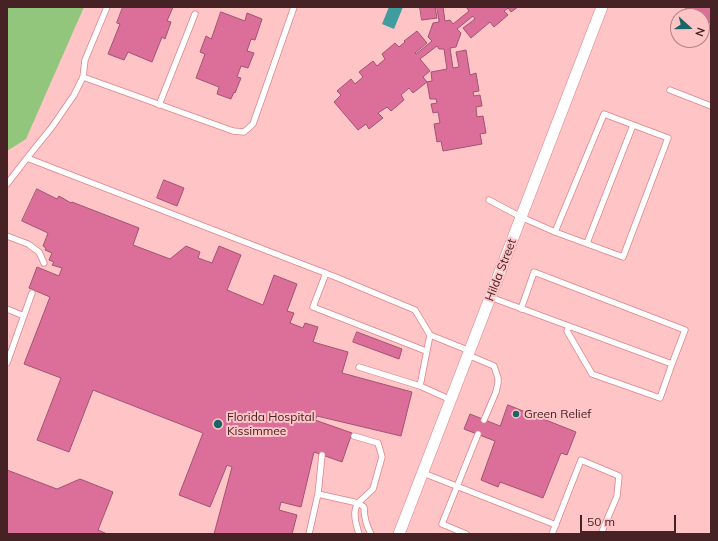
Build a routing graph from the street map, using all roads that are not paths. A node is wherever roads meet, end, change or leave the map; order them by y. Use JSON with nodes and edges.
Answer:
{"nodes":[{"id":1,"x":107,"y":7,"type":"edge"},
{"id":2,"x":294,"y":7,"type":"edge"},
{"id":3,"x":602,"y":7,"type":"edge"},
{"id":4,"x":195,"y":14,"type":"dead end"},
{"id":5,"x":83,"y":77,"type":"junction"},
{"id":6,"x":670,"y":90,"type":"dead end"},
{"id":7,"x":159,"y":105,"type":"junction"},
{"id":8,"x":711,"y":106,"type":"edge"},
{"id":9,"x":633,"y":125,"type":"junction"},
{"id":10,"x":27,"y":158,"type":"junction"},
{"id":11,"x":7,"y":184,"type":"edge"},
{"id":12,"x":488,"y":200,"type":"dead end"},
{"id":13,"x":521,"y":217,"type":"junction"},
{"id":14,"x":555,"y":232,"type":"junction"},
{"id":15,"x":7,"y":236,"type":"edge"},
{"id":16,"x":587,"y":243,"type":"junction"},
{"id":17,"x":44,"y":263,"type":"dead end"},
{"id":18,"x":326,"y":274,"type":"junction"},
{"id":19,"x":32,"y":293,"type":"dead end"},
{"id":20,"x":490,"y":297,"type":"junction"},
{"id":21,"x":521,"y":309,"type":"junction"},
{"id":22,"x":7,"y":310,"type":"edge"},
{"id":23,"x":24,"y":316,"type":"junction"},
{"id":24,"x":569,"y":326,"type":"junction"},
{"id":25,"x":430,"y":335,"type":"junction"},
{"id":26,"x":426,"y":351,"type":"junction"},
{"id":27,"x":469,"y":353,"type":"junction"},
{"id":28,"x":7,"y":363,"type":"edge"},
{"id":29,"x":672,"y":364,"type":"junction"},
{"id":30,"x":359,"y":367,"type":"dead end"},
{"id":31,"x":420,"y":386,"type":"junction"},
{"id":32,"x":451,"y":400,"type":"junction"},
{"id":33,"x":484,"y":420,"type":"dead end"},
{"id":34,"x":478,"y":434,"type":"dead end"},
{"id":35,"x":354,"y":436,"type":"dead end"},
{"id":36,"x":322,"y":455,"type":"dead end"},
{"id":37,"x":423,"y":473,"type":"junction"},
{"id":38,"x":456,"y":486,"type":"junction"},
{"id":39,"x":318,"y":494,"type":"junction"},
{"id":40,"x":358,"y":503,"type":"junction"},
{"id":41,"x":556,"y":525,"type":"junction"},
{"id":42,"x":309,"y":534,"type":"edge"},
{"id":43,"x":359,"y":534,"type":"edge"},
{"id":44,"x":371,"y":534,"type":"edge"},
{"id":45,"x":400,"y":534,"type":"edge"},
{"id":46,"x":466,"y":534,"type":"edge"},
{"id":47,"x":552,"y":534,"type":"edge"},
{"id":48,"x":601,"y":534,"type":"edge"}],
"edges":[{"from":1,"to":5,"type":"lane"},
{"from":2,"to":7,"type":"lane"},
{"from":3,"to":13,"type":"street","name":"Hilda Street"},
{"from":4,"to":7,"type":"lane"},
{"from":5,"to":7,"type":"lane"},
{"from":5,"to":10,"type":"lane"},
{"from":6,"to":8,"type":"lane"},
{"from":9,"to":14,"type":"lane"},
{"from":9,"to":16,"type":"lane"},
{"from":9,"to":16,"type":"lane"},
{"from":10,"to":11,"type":"lane"},
{"from":10,"to":18,"type":"lane"},
{"from":12,"to":13,"type":"lane"},
{"from":13,"to":14,"type":"lane"},
{"from":13,"to":20,"type":"street","name":"Hilda Street"},
{"from":14,"to":16,"type":"lane"},
{"from":15,"to":17,"type":"lane"},
{"from":18,"to":25,"type":"lane"},
{"from":18,"to":26,"type":"lane"},
{"from":19,"to":23,"type":"lane"},
{"from":20,"to":21,"type":"lane"},
{"from":20,"to":27,"type":"street","name":"Hilda Street"},
{"from":21,"to":24,"type":"lane"},
{"from":21,"to":29,"type":"lane"},
{"from":22,"to":23,"type":"lane"},
{"from":23,"to":28,"type":"lane"},
{"from":24,"to":29,"type":"lane"},
{"from":24,"to":29,"type":"lane"},
{"from":25,"to":26,"type":"lane"},
{"from":25,"to":27,"type":"lane"},
{"from":26,"to":31,"type":"lane"},
{"from":27,"to":32,"type":"street","name":"Hilda Street"},
{"from":27,"to":33,"type":"lane"},
{"from":30,"to":31,"type":"lane"},
{"from":31,"to":32,"type":"lane"},
{"from":32,"to":37,"type":"street","name":"Hilda Street"},
{"from":34,"to":38,"type":"lane"},
{"from":35,"to":40,"type":"lane"},
{"from":36,"to":39,"type":"lane"},
{"from":37,"to":38,"type":"lane"},
{"from":37,"to":45,"type":"street","name":"Hilda Street"},
{"from":38,"to":41,"type":"lane"},
{"from":38,"to":46,"type":"lane"},
{"from":39,"to":40,"type":"lane"},
{"from":39,"to":42,"type":"lane"},
{"from":40,"to":43,"type":"lane"},
{"from":40,"to":44,"type":"lane"},
{"from":41,"to":47,"type":"lane"},
{"from":41,"to":48,"type":"lane"}]}
